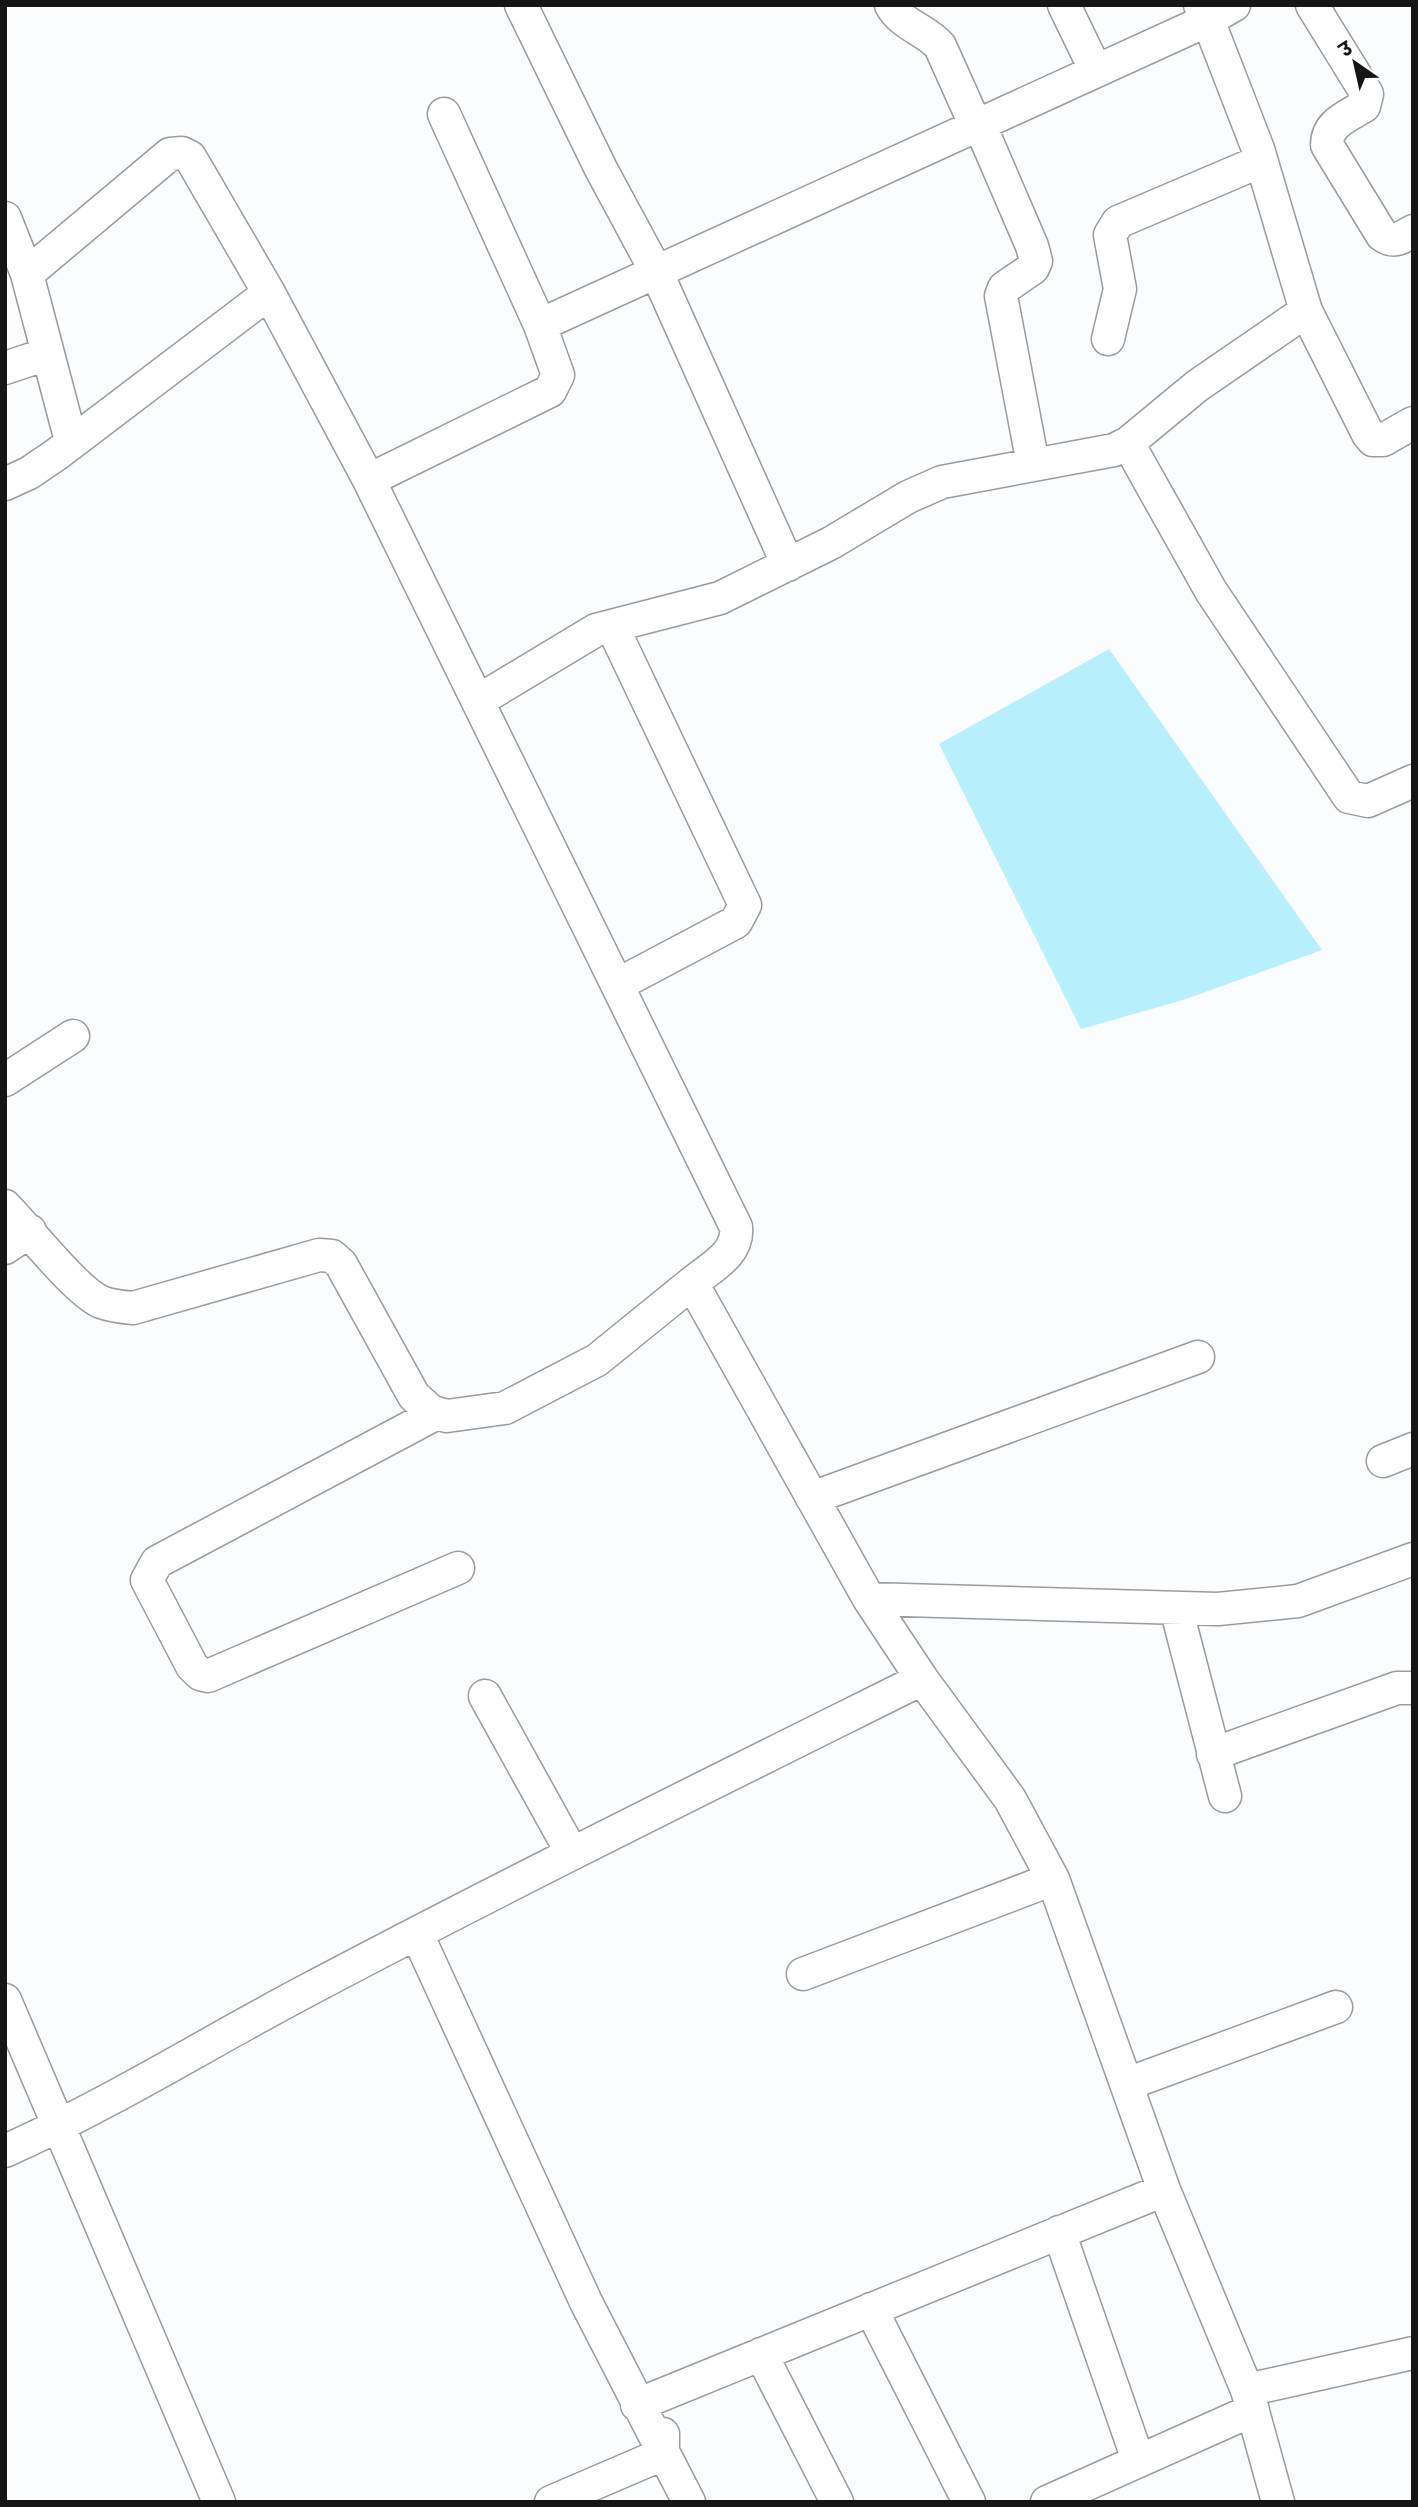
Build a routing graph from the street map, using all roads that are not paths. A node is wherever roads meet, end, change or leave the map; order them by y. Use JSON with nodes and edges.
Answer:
{"nodes":[{"id":1,"x":521,"y":5,"type":"edge"},
{"id":2,"x":891,"y":5,"type":"edge"},
{"id":3,"x":1064,"y":5,"type":"edge"},
{"id":4,"x":1312,"y":5,"type":"edge"},
{"id":5,"x":1214,"y":10,"type":"edge"},
{"id":6,"x":1096,"y":71,"type":"junction"},
{"id":7,"x":443,"y":114,"type":"dead end"},
{"id":8,"x":977,"y":123,"type":"junction"},
{"id":9,"x":1261,"y":162,"type":"junction"},
{"id":10,"x":5,"y":218,"type":"edge"},
{"id":11,"x":1413,"y":231,"type":"edge"},
{"id":12,"x":656,"y":271,"type":"junction"},
{"id":13,"x":27,"y":274,"type":"junction"},
{"id":14,"x":269,"y":293,"type":"junction"},
{"id":15,"x":1306,"y":311,"type":"junction"},
{"id":16,"x":540,"y":325,"type":"junction"},
{"id":17,"x":1108,"y":339,"type":"dead end"},
{"id":18,"x":47,"y":354,"type":"junction"},
{"id":19,"x":5,"y":368,"type":"edge"},
{"id":20,"x":1413,"y":423,"type":"edge"},
{"id":21,"x":72,"y":441,"type":"junction"},
{"id":22,"x":1128,"y":443,"type":"junction"},
{"id":23,"x":1033,"y":464,"type":"junction"},
{"id":24,"x":369,"y":480,"type":"junction"},
{"id":25,"x":5,"y":484,"type":"edge"},
{"id":26,"x":788,"y":565,"type":"junction"},
{"id":27,"x":612,"y":626,"type":"junction"},
{"id":28,"x":478,"y":701,"type":"junction"},
{"id":29,"x":1413,"y":781,"type":"edge"},
{"id":30,"x":617,"y":985,"type":"junction"},
{"id":31,"x":73,"y":1036,"type":"dead end"},
{"id":32,"x":5,"y":1080,"type":"edge"},
{"id":33,"x":5,"y":1206,"type":"edge"},
{"id":34,"x":18,"y":1239,"type":"edge"},
{"id":35,"x":692,"y":1283,"type":"junction"},
{"id":36,"x":1198,"y":1357,"type":"dead end"},
{"id":37,"x":437,"y":1413,"type":"junction"},
{"id":38,"x":1413,"y":1449,"type":"edge"},
{"id":39,"x":1382,"y":1461,"type":"dead end"},
{"id":40,"x":812,"y":1498,"type":"junction"},
{"id":41,"x":1413,"y":1559,"type":"edge"},
{"id":42,"x":458,"y":1568,"type":"dead end"},
{"id":43,"x":869,"y":1599,"type":"junction"},
{"id":44,"x":1176,"y":1608,"type":"junction"},
{"id":45,"x":922,"y":1679,"type":"junction"},
{"id":46,"x":1413,"y":1688,"type":"edge"},
{"id":47,"x":485,"y":1696,"type":"dead end"},
{"id":48,"x":1213,"y":1754,"type":"junction"},
{"id":49,"x":1225,"y":1796,"type":"dead end"},
{"id":50,"x":572,"y":1853,"type":"junction"},
{"id":51,"x":1054,"y":1879,"type":"junction"},
{"id":52,"x":417,"y":1934,"type":"junction"},
{"id":53,"x":803,"y":1974,"type":"dead end"},
{"id":54,"x":5,"y":2000,"type":"edge"},
{"id":55,"x":1336,"y":2007,"type":"dead end"},
{"id":56,"x":1127,"y":2084,"type":"junction"},
{"id":57,"x":60,"y":2127,"type":"junction"},
{"id":58,"x":5,"y":2151,"type":"edge"},
{"id":59,"x":1164,"y":2190,"type":"junction"},
{"id":60,"x":1059,"y":2232,"type":"junction"},
{"id":61,"x":871,"y":2309,"type":"junction"},
{"id":62,"x":1413,"y":2353,"type":"edge"},
{"id":63,"x":761,"y":2354,"type":"junction"},
{"id":64,"x":650,"y":2399,"type":"junction"},
{"id":65,"x":1250,"y":2400,"type":"junction"},
{"id":66,"x":663,"y":2454,"type":"junction"},
{"id":67,"x":1138,"y":2460,"type":"junction"},
{"id":68,"x":219,"y":2502,"type":"edge"},
{"id":69,"x":551,"y":2502,"type":"edge"},
{"id":70,"x":689,"y":2502,"type":"edge"},
{"id":71,"x":836,"y":2502,"type":"edge"},
{"id":72,"x":969,"y":2502,"type":"edge"},
{"id":73,"x":1047,"y":2502,"type":"edge"},
{"id":74,"x":1278,"y":2502,"type":"edge"}],
"edges":[{"from":1,"to":12,"type":"street"},
{"from":2,"to":8,"type":"street"},
{"from":3,"to":6,"type":"street"},
{"from":4,"to":11,"type":"street"},
{"from":5,"to":6,"type":"street"},
{"from":5,"to":9,"type":"street"},
{"from":6,"to":8,"type":"street"},
{"from":7,"to":16,"type":"street"},
{"from":8,"to":12,"type":"street"},
{"from":8,"to":23,"type":"street"},
{"from":9,"to":15,"type":"street"},
{"from":9,"to":17,"type":"street"},
{"from":10,"to":13,"type":"street"},
{"from":12,"to":16,"type":"street"},
{"from":12,"to":26,"type":"street"},
{"from":13,"to":14,"type":"street"},
{"from":13,"to":18,"type":"street"},
{"from":14,"to":21,"type":"street"},
{"from":14,"to":24,"type":"street"},
{"from":15,"to":20,"type":"street"},
{"from":15,"to":22,"type":"street"},
{"from":16,"to":24,"type":"street"},
{"from":18,"to":19,"type":"street"},
{"from":18,"to":21,"type":"street"},
{"from":21,"to":25,"type":"street"},
{"from":22,"to":23,"type":"street"},
{"from":22,"to":29,"type":"street"},
{"from":23,"to":26,"type":"street"},
{"from":24,"to":28,"type":"street"},
{"from":26,"to":27,"type":"street"},
{"from":27,"to":28,"type":"street"},
{"from":27,"to":30,"type":"street"},
{"from":28,"to":30,"type":"street"},
{"from":30,"to":35,"type":"street"},
{"from":31,"to":32,"type":"street"},
{"from":33,"to":34,"type":"street"},
{"from":34,"to":37,"type":"street"},
{"from":35,"to":37,"type":"street"},
{"from":35,"to":40,"type":"street"},
{"from":36,"to":40,"type":"street"},
{"from":37,"to":42,"type":"street"},
{"from":38,"to":39,"type":"street"},
{"from":40,"to":43,"type":"street"},
{"from":41,"to":44,"type":"street"},
{"from":43,"to":44,"type":"street"},
{"from":43,"to":45,"type":"street"},
{"from":44,"to":48,"type":"street"},
{"from":45,"to":50,"type":"street"},
{"from":45,"to":51,"type":"street"},
{"from":46,"to":48,"type":"street"},
{"from":47,"to":50,"type":"street"},
{"from":48,"to":49,"type":"street"},
{"from":50,"to":52,"type":"street"},
{"from":51,"to":53,"type":"street"},
{"from":51,"to":56,"type":"street"},
{"from":52,"to":57,"type":"street"},
{"from":52,"to":64,"type":"street"},
{"from":54,"to":57,"type":"street"},
{"from":55,"to":56,"type":"street"},
{"from":56,"to":59,"type":"street"},
{"from":57,"to":58,"type":"street"},
{"from":57,"to":68,"type":"street"},
{"from":59,"to":60,"type":"street"},
{"from":59,"to":65,"type":"street"},
{"from":60,"to":61,"type":"street"},
{"from":60,"to":67,"type":"street"},
{"from":61,"to":63,"type":"street"},
{"from":61,"to":72,"type":"street"},
{"from":62,"to":65,"type":"street"},
{"from":63,"to":64,"type":"street"},
{"from":63,"to":71,"type":"street"},
{"from":64,"to":66,"type":"street"},
{"from":65,"to":67,"type":"street"},
{"from":65,"to":74,"type":"street"},
{"from":66,"to":69,"type":"street"},
{"from":66,"to":70,"type":"street"},
{"from":67,"to":73,"type":"street"}]}
